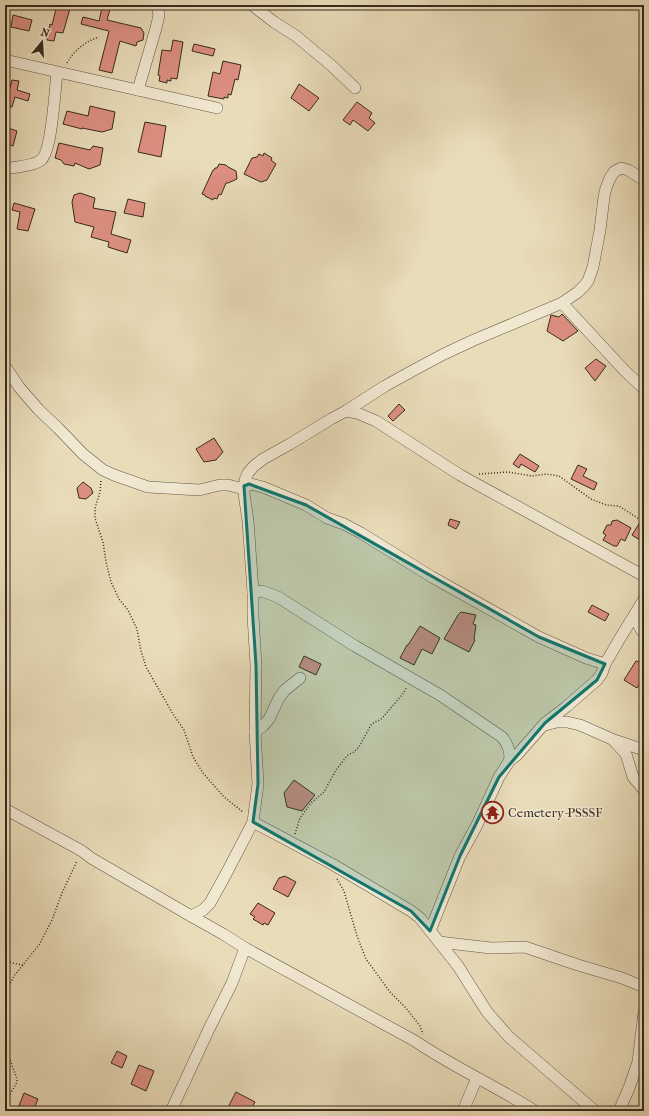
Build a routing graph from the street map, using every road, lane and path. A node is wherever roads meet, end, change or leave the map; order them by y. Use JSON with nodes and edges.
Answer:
{"nodes":[{"id":1,"x":157,"y":5,"type":"edge"},
{"id":2,"x":252,"y":5,"type":"edge"},
{"id":3,"x":99,"y":36,"type":"dead end"},
{"id":4,"x":5,"y":60,"type":"edge"},
{"id":5,"x":60,"y":73,"type":"junction"},
{"id":6,"x":355,"y":88,"type":"dead end"},
{"id":7,"x":138,"y":90,"type":"junction"},
{"id":8,"x":217,"y":108,"type":"dead end"},
{"id":9,"x":5,"y":169,"type":"edge"},
{"id":10,"x":644,"y":180,"type":"edge"},
{"id":11,"x":562,"y":303,"type":"junction"},
{"id":12,"x":5,"y":366,"type":"edge"},
{"id":13,"x":644,"y":388,"type":"edge"},
{"id":14,"x":346,"y":411,"type":"junction"},
{"id":15,"x":103,"y":470,"type":"junction"},
{"id":16,"x":460,"y":475,"type":"junction"},
{"id":17,"x":244,"y":487,"type":"junction"},
{"id":18,"x":639,"y":519,"type":"dead end"},
{"id":19,"x":644,"y":576,"type":"edge"},
{"id":20,"x":253,"y":592,"type":"junction"},
{"id":21,"x":644,"y":599,"type":"edge"},
{"id":22,"x":634,"y":617,"type":"junction"},
{"id":23,"x":644,"y":633,"type":"edge"},
{"id":24,"x":605,"y":664,"type":"junction"},
{"id":25,"x":300,"y":678,"type":"dead end"},
{"id":26,"x":412,"y":679,"type":"junction"},
{"id":27,"x":542,"y":725,"type":"junction"},
{"id":28,"x":255,"y":732,"type":"junction"},
{"id":29,"x":614,"y":740,"type":"junction"},
{"id":30,"x":644,"y":750,"type":"edge"},
{"id":31,"x":510,"y":760,"type":"junction"},
{"id":32,"x":644,"y":790,"type":"edge"},
{"id":33,"x":5,"y":809,"type":"edge"},
{"id":34,"x":254,"y":819,"type":"junction"},
{"id":35,"x":292,"y":842,"type":"junction"},
{"id":36,"x":82,"y":851,"type":"junction"},
{"id":37,"x":332,"y":864,"type":"junction"},
{"id":38,"x":191,"y":916,"type":"junction"},
{"id":39,"x":430,"y":931,"type":"junction"},
{"id":40,"x":439,"y":942,"type":"junction"},
{"id":41,"x":244,"y":948,"type":"junction"},
{"id":42,"x":5,"y":959,"type":"edge"},
{"id":43,"x":23,"y":965,"type":"junction"},
{"id":44,"x":644,"y":987,"type":"edge"},
{"id":45,"x":5,"y":994,"type":"edge"},
{"id":46,"x":644,"y":1012,"type":"edge"},
{"id":47,"x":5,"y":1016,"type":"edge"},
{"id":48,"x":431,"y":1052,"type":"junction"},
{"id":49,"x":477,"y":1078,"type":"junction"},
{"id":50,"x":5,"y":1102,"type":"edge"},
{"id":51,"x":171,"y":1111,"type":"edge"},
{"id":52,"x":463,"y":1111,"type":"edge"},
{"id":53,"x":535,"y":1111,"type":"edge"},
{"id":54,"x":595,"y":1111,"type":"edge"},
{"id":55,"x":619,"y":1111,"type":"edge"}],
"edges":[{"from":1,"to":7,"type":"street"},
{"from":2,"to":6,"type":"street"},
{"from":3,"to":5,"type":"path"},
{"from":4,"to":5,"type":"street"},
{"from":5,"to":7,"type":"street"},
{"from":5,"to":9,"type":"street"},
{"from":7,"to":8,"type":"street"},
{"from":10,"to":11,"type":"street"},
{"from":11,"to":13,"type":"street"},
{"from":11,"to":14,"type":"street"},
{"from":12,"to":15,"type":"street"},
{"from":14,"to":16,"type":"street"},
{"from":14,"to":17,"type":"street"},
{"from":15,"to":17,"type":"street"},
{"from":15,"to":34,"type":"path"},
{"from":16,"to":18,"type":"path"},
{"from":16,"to":19,"type":"street"},
{"from":17,"to":20,"type":"street"},
{"from":17,"to":24,"type":"street"},
{"from":20,"to":26,"type":"street"},
{"from":20,"to":28,"type":"street"},
{"from":21,"to":22,"type":"street"},
{"from":22,"to":23,"type":"street"},
{"from":22,"to":24,"type":"street"},
{"from":24,"to":27,"type":"street"},
{"from":25,"to":28,"type":"street"},
{"from":26,"to":31,"type":"street"},
{"from":26,"to":35,"type":"path"},
{"from":27,"to":29,"type":"street"},
{"from":27,"to":31,"type":"street"},
{"from":28,"to":34,"type":"street"},
{"from":29,"to":30,"type":"street"},
{"from":29,"to":32,"type":"street"},
{"from":31,"to":39,"type":"street"},
{"from":33,"to":36,"type":"street"},
{"from":34,"to":35,"type":"street"},
{"from":34,"to":38,"type":"street"},
{"from":35,"to":37,"type":"street"},
{"from":36,"to":38,"type":"street"},
{"from":36,"to":43,"type":"path"},
{"from":37,"to":39,"type":"street"},
{"from":37,"to":48,"type":"path"},
{"from":38,"to":41,"type":"street"},
{"from":39,"to":40,"type":"street"},
{"from":40,"to":44,"type":"street"},
{"from":40,"to":54,"type":"street"},
{"from":41,"to":48,"type":"street"},
{"from":41,"to":51,"type":"street"},
{"from":42,"to":43,"type":"path"},
{"from":43,"to":45,"type":"path"},
{"from":46,"to":55,"type":"street"},
{"from":47,"to":50,"type":"path"},
{"from":48,"to":49,"type":"street"},
{"from":49,"to":52,"type":"street"},
{"from":49,"to":53,"type":"street"}]}
